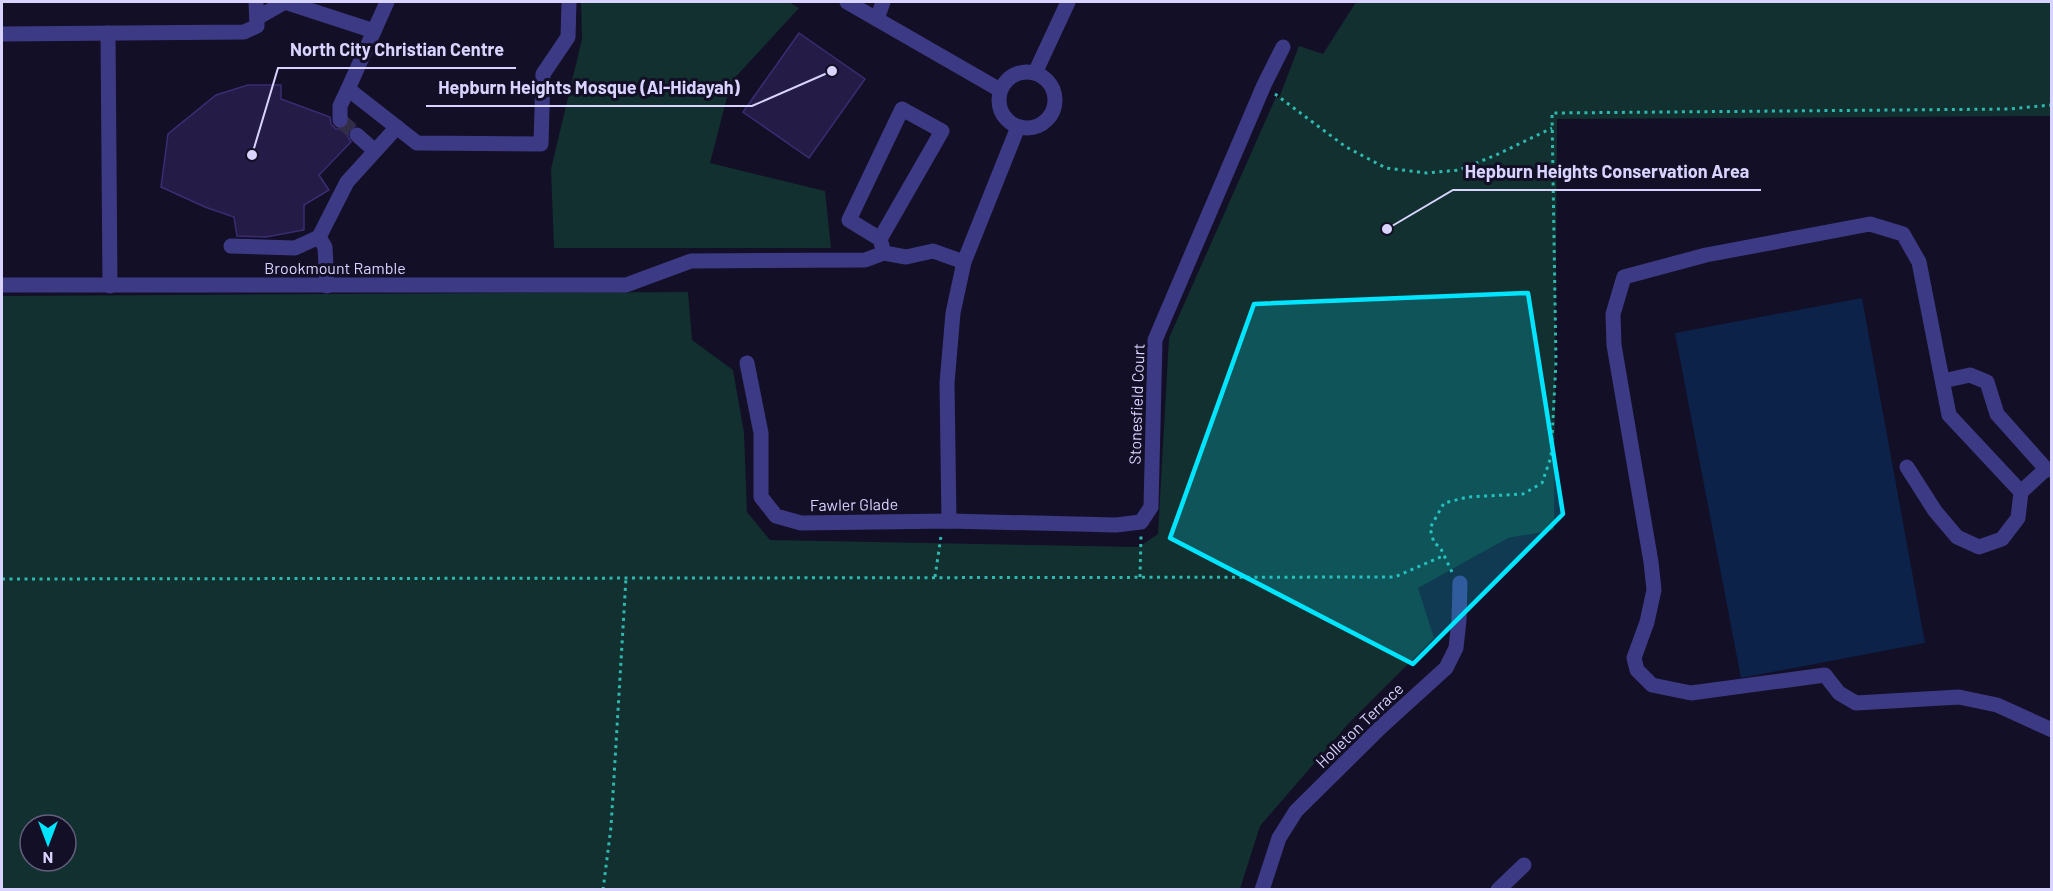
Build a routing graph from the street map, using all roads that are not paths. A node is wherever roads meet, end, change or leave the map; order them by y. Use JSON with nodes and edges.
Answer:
{"nodes":[{"id":1,"x":256,"y":2,"type":"edge"},
{"id":2,"x":285,"y":2,"type":"edge"},
{"id":3,"x":387,"y":2,"type":"edge"},
{"id":4,"x":569,"y":2,"type":"edge"},
{"id":5,"x":847,"y":2,"type":"edge"},
{"id":6,"x":883,"y":2,"type":"edge"},
{"id":7,"x":1068,"y":2,"type":"edge"},
{"id":8,"x":257,"y":18,"type":"junction"},
{"id":9,"x":877,"y":19,"type":"junction"},
{"id":10,"x":374,"y":31,"type":"junction"},
{"id":11,"x":108,"y":33,"type":"junction"},
{"id":12,"x":2,"y":34,"type":"edge"},
{"id":13,"x":1283,"y":47,"type":"dead end"},
{"id":14,"x":1035,"y":73,"type":"junction"},
{"id":15,"x":348,"y":89,"type":"junction"},
{"id":16,"x":1000,"y":90,"type":"junction"},
{"id":17,"x":340,"y":120,"type":"dead end"},
{"id":18,"x":1018,"y":126,"type":"junction"},
{"id":19,"x":397,"y":127,"type":"junction"},
{"id":20,"x":357,"y":135,"type":"tunnel mouth"},
{"id":21,"x":375,"y":151,"type":"junction"},
{"id":22,"x":319,"y":237,"type":"junction"},
{"id":23,"x":231,"y":246,"type":"dead end"},
{"id":24,"x":882,"y":246,"type":"junction"},
{"id":25,"x":964,"y":262,"type":"junction"},
{"id":26,"x":2,"y":285,"type":"edge"},
{"id":27,"x":110,"y":286,"type":"junction"},
{"id":28,"x":327,"y":286,"type":"junction"},
{"id":29,"x":747,"y":363,"type":"dead end"},
{"id":30,"x":1943,"y":381,"type":"junction"},
{"id":31,"x":1907,"y":467,"type":"dead end"},
{"id":32,"x":2049,"y":469,"type":"edge"},
{"id":33,"x":2021,"y":492,"type":"junction"},
{"id":34,"x":949,"y":521,"type":"junction"},
{"id":35,"x":1460,"y":583,"type":"road end"},
{"id":36,"x":2052,"y":730,"type":"edge"},
{"id":37,"x":1524,"y":865,"type":"dead end"},
{"id":38,"x":1262,"y":890,"type":"edge"},
{"id":39,"x":1498,"y":890,"type":"edge"}],
"edges":[{"from":1,"to":8,"type":"street"},
{"from":2,"to":8,"type":"street"},
{"from":2,"to":10,"type":"street"},
{"from":3,"to":10,"type":"street"},
{"from":4,"to":19,"type":"street"},
{"from":5,"to":9,"type":"street"},
{"from":6,"to":9,"type":"street"},
{"from":7,"to":14,"type":"street"},
{"from":8,"to":11,"type":"street"},
{"from":9,"to":16,"type":"street"},
{"from":10,"to":15,"type":"street"},
{"from":11,"to":12,"type":"street"},
{"from":11,"to":27,"type":"street"},
{"from":13,"to":34,"type":"street","name":"Stonesfield Court"},
{"from":14,"to":16,"type":"street"},
{"from":14,"to":18,"type":"street"},
{"from":15,"to":17,"type":"street"},
{"from":15,"to":19,"type":"street"},
{"from":16,"to":18,"type":"street"},
{"from":18,"to":25,"type":"street"},
{"from":19,"to":21,"type":"street"},
{"from":20,"to":21,"type":"street"},
{"from":21,"to":22,"type":"street"},
{"from":22,"to":23,"type":"street"},
{"from":22,"to":28,"type":"street"},
{"from":24,"to":24,"type":"street"},
{"from":24,"to":25,"type":"street"},
{"from":24,"to":28,"type":"street","name":"Brookmount Ramble"},
{"from":25,"to":34,"type":"street"},
{"from":26,"to":27,"type":"street","name":"Brookmount Ramble"},
{"from":27,"to":28,"type":"street","name":"Brookmount Ramble"},
{"from":29,"to":34,"type":"street","name":"Fawler Glade"},
{"from":30,"to":32,"type":"street"},
{"from":30,"to":33,"type":"street"},
{"from":30,"to":36,"type":"street"},
{"from":31,"to":33,"type":"street"},
{"from":32,"to":33,"type":"street"},
{"from":35,"to":38,"type":"street","name":"Holleton Terrace"},
{"from":37,"to":39,"type":"street"}]}
